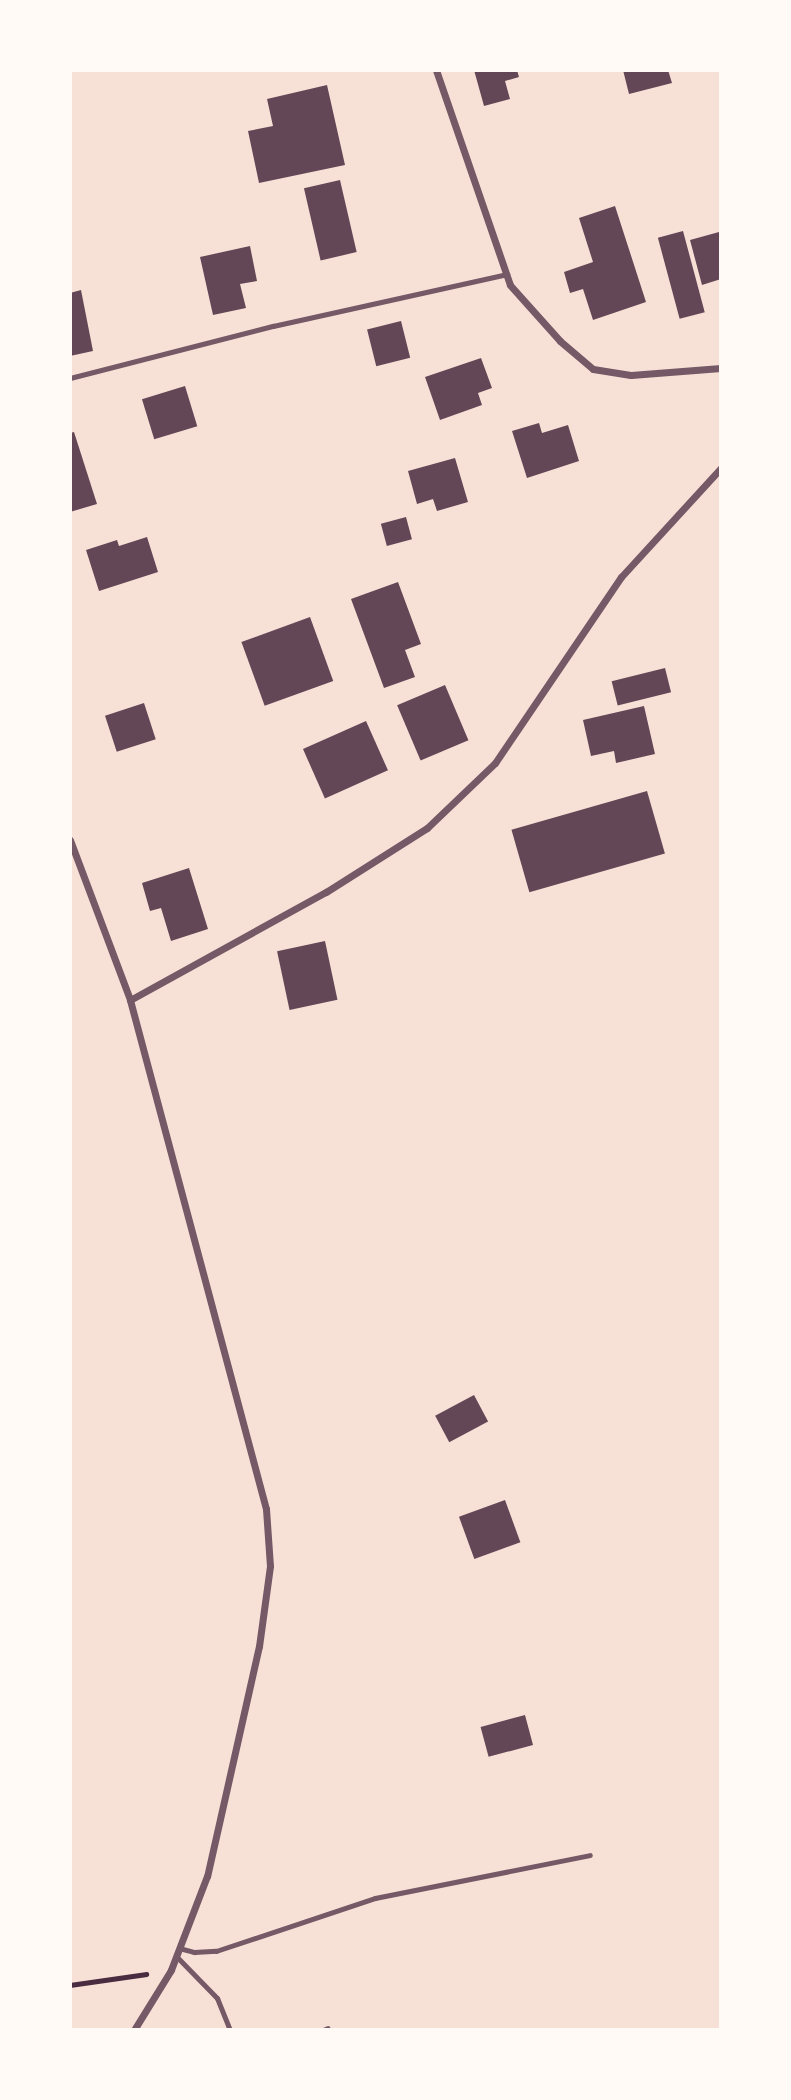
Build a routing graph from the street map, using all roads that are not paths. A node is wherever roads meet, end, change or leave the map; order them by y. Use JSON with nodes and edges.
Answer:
{"nodes":[{"id":1,"x":436,"y":70,"type":"edge"},
{"id":2,"x":507,"y":274,"type":"junction"},
{"id":3,"x":721,"y":368,"type":"edge"},
{"id":4,"x":70,"y":378,"type":"edge"},
{"id":5,"x":721,"y":468,"type":"edge"},
{"id":6,"x":70,"y":840,"type":"edge"},
{"id":7,"x":130,"y":1000,"type":"junction"},
{"id":8,"x":590,"y":1855,"type":"dead end"},
{"id":9,"x":177,"y":1952,"type":"junction"},
{"id":10,"x":134,"y":2030,"type":"edge"},
{"id":11,"x":230,"y":2030,"type":"edge"}],
"edges":[{"from":1,"to":2,"type":"street"},
{"from":2,"to":3,"type":"street"},
{"from":2,"to":4,"type":"lane"},
{"from":5,"to":7,"type":"street"},
{"from":6,"to":7,"type":"street"},
{"from":7,"to":9,"type":"street"},
{"from":8,"to":9,"type":"lane"},
{"from":9,"to":10,"type":"street"},
{"from":9,"to":11,"type":"lane"}]}
